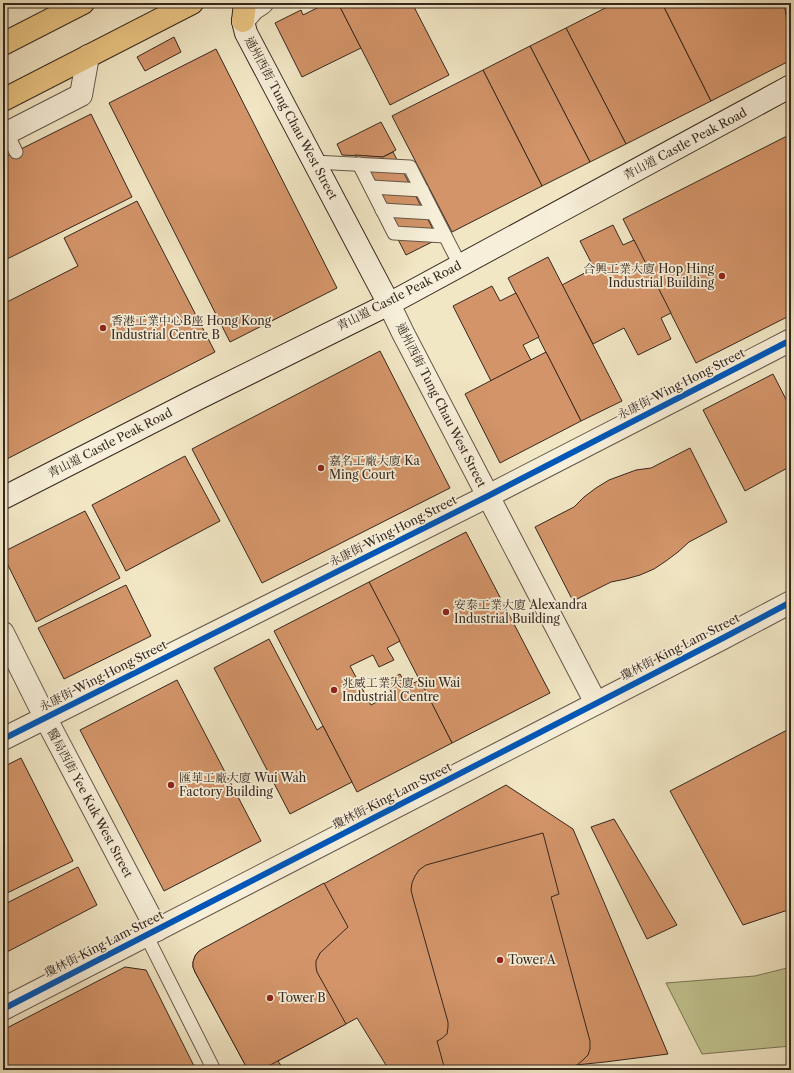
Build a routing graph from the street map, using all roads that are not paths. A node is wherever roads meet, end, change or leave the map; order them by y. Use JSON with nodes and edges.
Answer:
{"nodes":[{"id":1,"x":83,"y":3,"type":"edge"},
{"id":2,"x":192,"y":3,"type":"edge"},
{"id":3,"x":262,"y":3,"type":"edge"},
{"id":4,"x":244,"y":12,"type":"edge"},
{"id":5,"x":3,"y":44,"type":"edge"},
{"id":6,"x":88,"y":56,"type":"junction"},
{"id":7,"x":791,"y":86,"type":"edge"},
{"id":8,"x":3,"y":100,"type":"edge"},
{"id":9,"x":9,"y":140,"type":"edge"},
{"id":10,"x":314,"y":162,"type":"junction"},
{"id":11,"x":359,"y":164,"type":"junction"},
{"id":12,"x":370,"y":187,"type":"junction"},
{"id":13,"x":422,"y":190,"type":"junction"},
{"id":14,"x":382,"y":210,"type":"junction"},
{"id":15,"x":433,"y":213,"type":"junction"},
{"id":16,"x":445,"y":236,"type":"junction"},
{"id":17,"x":460,"y":265,"type":"junction"},
{"id":18,"x":389,"y":304,"type":"junction"},
{"id":19,"x":791,"y":340,"type":"edge"},
{"id":20,"x":488,"y":496,"type":"junction"},
{"id":21,"x":3,"y":498,"type":"edge"},
{"id":22,"x":791,"y":602,"type":"edge"},
{"id":23,"x":3,"y":633,"type":"edge"},
{"id":24,"x":596,"y":703,"type":"junction"},
{"id":25,"x":45,"y":717,"type":"junction"},
{"id":26,"x":3,"y":739,"type":"edge"},
{"id":27,"x":151,"y":932,"type":"junction"},
{"id":28,"x":3,"y":1009,"type":"edge"},
{"id":29,"x":214,"y":1070,"type":"edge"}],
"edges":[{"from":1,"to":5,"type":"main road"},
{"from":2,"to":6,"type":"main road"},
{"from":3,"to":4,"type":"street"},
{"from":4,"to":10,"type":"street","name":"通州西街 Tung Chau West Street"},
{"from":6,"to":8,"type":"main road"},
{"from":6,"to":9,"type":"street"},
{"from":7,"to":17,"type":"street","name":"青山道 Castle Peak Road"},
{"from":10,"to":11,"type":"lane"},
{"from":10,"to":18,"type":"street","name":"通州西街 Tung Chau West Street"},
{"from":11,"to":12,"type":"lane"},
{"from":11,"to":13,"type":"lane"},
{"from":12,"to":13,"type":"lane"},
{"from":12,"to":14,"type":"lane"},
{"from":13,"to":15,"type":"lane"},
{"from":14,"to":15,"type":"lane"},
{"from":14,"to":16,"type":"lane"},
{"from":15,"to":16,"type":"lane"},
{"from":16,"to":17,"type":"lane"},
{"from":17,"to":18,"type":"street","name":"青山道 Castle Peak Road"},
{"from":18,"to":20,"type":"street","name":"通州西街 Tung Chau West Street"},
{"from":18,"to":21,"type":"street","name":"青山道 Castle Peak Road"},
{"from":19,"to":20,"type":"street","name":"永康街 Wing Hong Street"},
{"from":20,"to":24,"type":"street","name":"通州西街 Tung Chau West Street"},
{"from":20,"to":25,"type":"street","name":"永康街 Wing Hong Street"},
{"from":22,"to":24,"type":"street","name":"瓊林街 King Lam Street"},
{"from":23,"to":25,"type":"street","name":"醫局西街 Yee Kuk West Street"},
{"from":24,"to":27,"type":"street","name":"瓊林街 King Lam Street"},
{"from":25,"to":26,"type":"street","name":"永康街 Wing Hong Street"},
{"from":25,"to":27,"type":"street","name":"醫局西街 Yee Kuk West Street"},
{"from":27,"to":28,"type":"street","name":"瓊林街 King Lam Street"},
{"from":27,"to":29,"type":"lane"}]}
